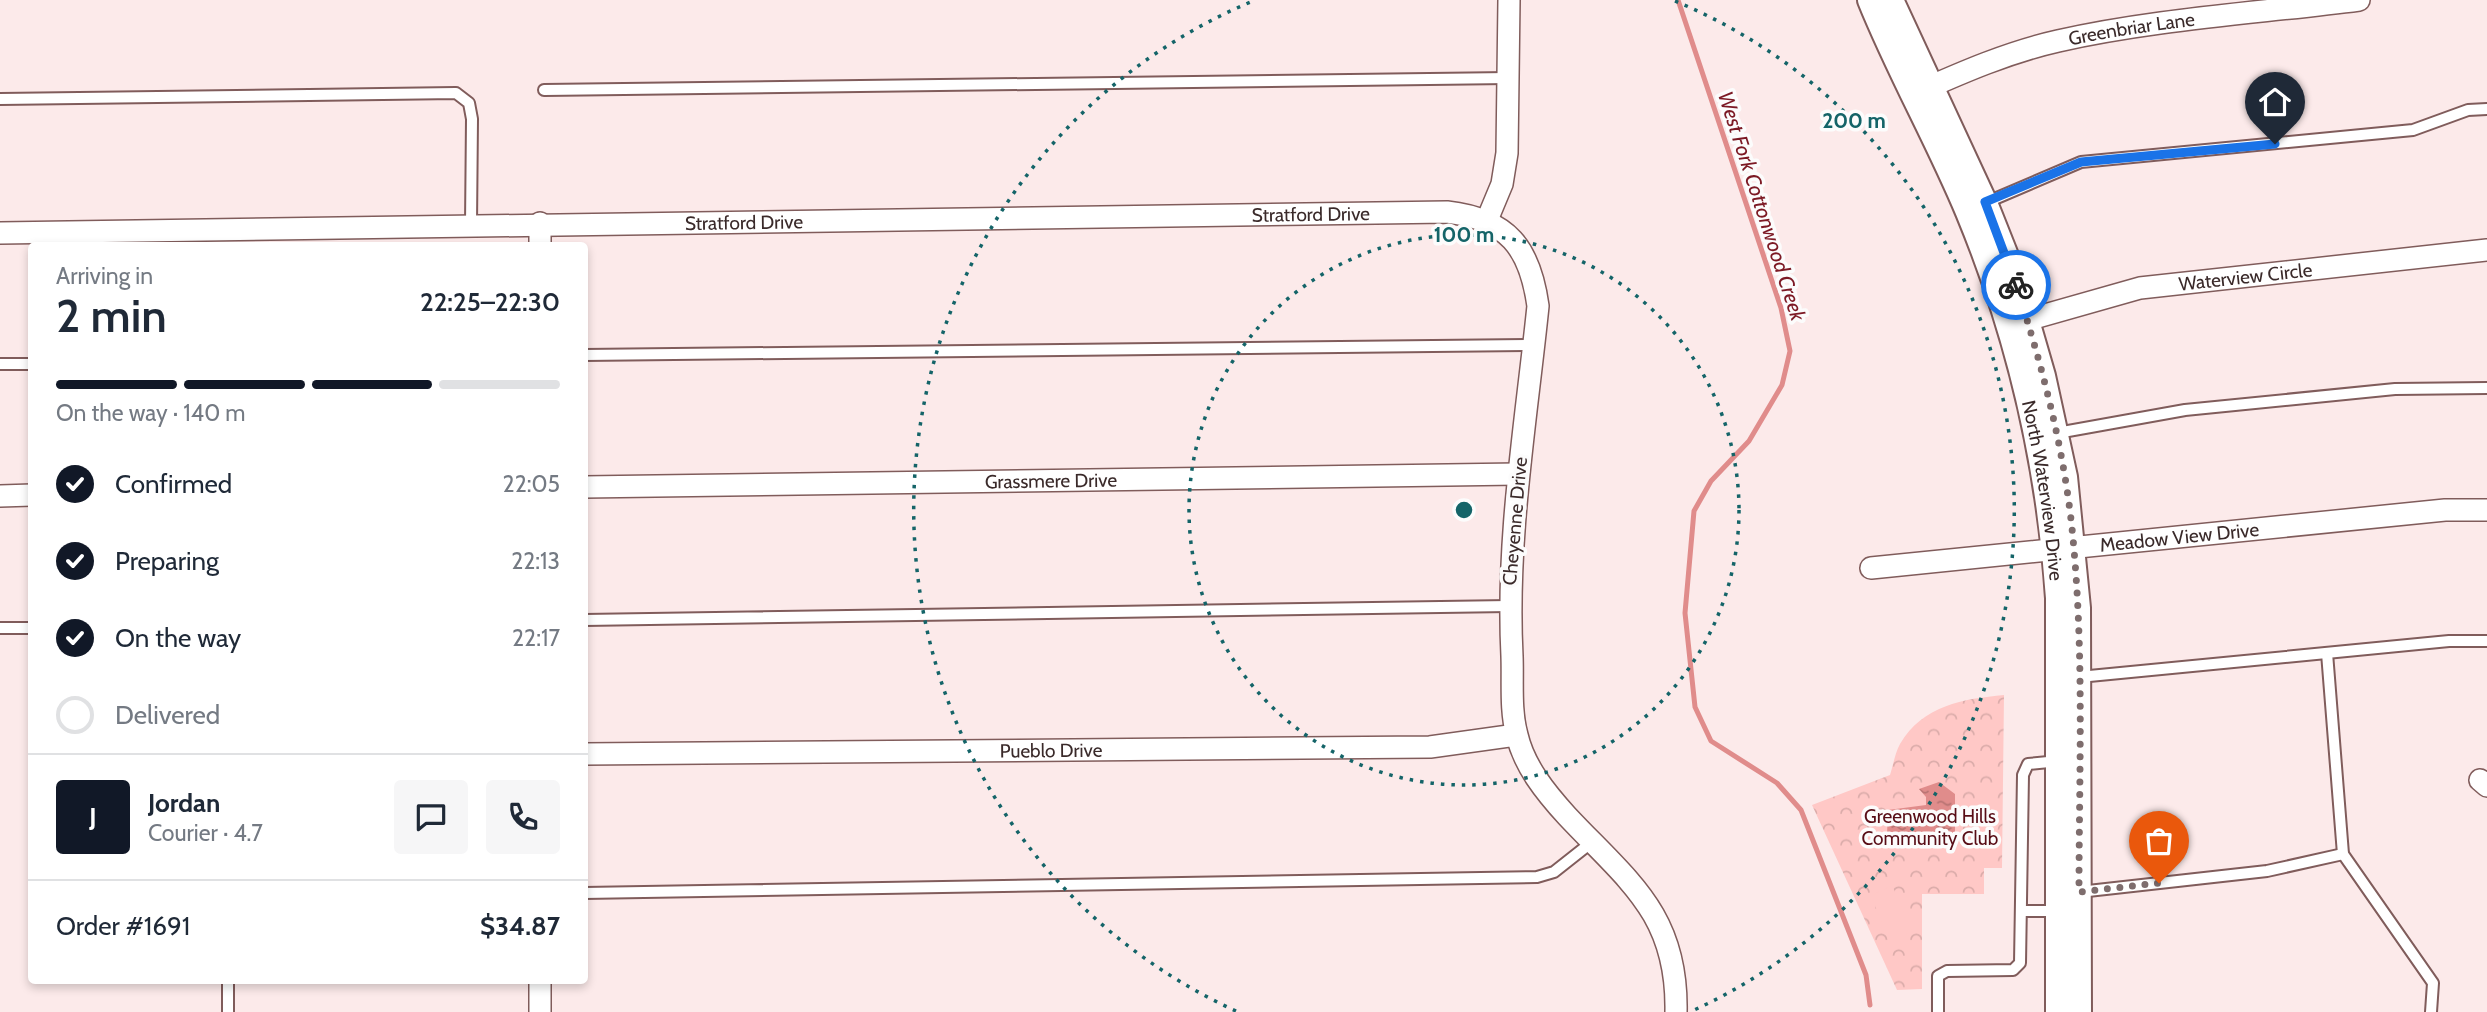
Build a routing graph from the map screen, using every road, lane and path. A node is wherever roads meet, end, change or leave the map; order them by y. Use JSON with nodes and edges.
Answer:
{"nodes":[{"id":1,"x":1509,"y":0,"type":"edge"},
{"id":2,"x":1870,"y":0,"type":"edge"},
{"id":3,"x":1891,"y":0,"type":"edge"},
{"id":4,"x":2359,"y":0,"type":"edge"},
{"id":5,"x":1509,"y":78,"type":"junction"},
{"id":6,"x":544,"y":90,"type":"dead end"},
{"id":7,"x":1922,"y":90,"type":"junction"},
{"id":8,"x":0,"y":99,"type":"edge"},
{"id":9,"x":2487,"y":109,"type":"edge"},
{"id":10,"x":1985,"y":202,"type":"junction"},
{"id":11,"x":1487,"y":220,"type":"junction"},
{"id":12,"x":540,"y":223,"type":"junction"},
{"id":13,"x":471,"y":224,"type":"junction"},
{"id":14,"x":0,"y":233,"type":"edge"},
{"id":15,"x":540,"y":242,"type":"edge"},
{"id":16,"x":2487,"y":250,"type":"edge"},
{"id":17,"x":2018,"y":322,"type":"junction"},
{"id":18,"x":1534,"y":345,"type":"junction"},
{"id":19,"x":588,"y":355,"type":"edge"},
{"id":20,"x":28,"y":363,"type":"edge"},
{"id":21,"x":0,"y":364,"type":"edge"},
{"id":22,"x":2487,"y":388,"type":"edge"},
{"id":23,"x":2057,"y":433,"type":"junction"},
{"id":24,"x":1518,"y":474,"type":"junction"},
{"id":25,"x":588,"y":487,"type":"edge"},
{"id":26,"x":28,"y":495,"type":"edge"},
{"id":27,"x":0,"y":496,"type":"edge"},
{"id":28,"x":2487,"y":510,"type":"edge"},
{"id":29,"x":2064,"y":550,"type":"junction"},
{"id":30,"x":1871,"y":568,"type":"dead end"},
{"id":31,"x":1509,"y":606,"type":"junction"},
{"id":32,"x":588,"y":620,"type":"edge"},
{"id":33,"x":0,"y":628,"type":"edge"},
{"id":34,"x":28,"y":628,"type":"edge"},
{"id":35,"x":2487,"y":641,"type":"edge"},
{"id":36,"x":2327,"y":653,"type":"junction"},
{"id":37,"x":2080,"y":677,"type":"junction"},
{"id":38,"x":1517,"y":735,"type":"junction"},
{"id":39,"x":588,"y":754,"type":"edge"},
{"id":40,"x":2059,"y":761,"type":"junction"},
{"id":41,"x":1592,"y":842,"type":"junction"},
{"id":42,"x":2343,"y":854,"type":"junction"},
{"id":43,"x":2079,"y":892,"type":"junction"},
{"id":44,"x":588,"y":893,"type":"edge"},
{"id":45,"x":2021,"y":911,"type":"junction"},
{"id":46,"x":2058,"y":911,"type":"junction"},
{"id":47,"x":228,"y":984,"type":"edge"},
{"id":48,"x":540,"y":984,"type":"edge"},
{"id":49,"x":228,"y":1012,"type":"edge"},
{"id":50,"x":540,"y":1012,"type":"edge"},
{"id":51,"x":1676,"y":1012,"type":"edge"},
{"id":52,"x":1938,"y":1012,"type":"edge"},
{"id":53,"x":2058,"y":1012,"type":"edge"},
{"id":54,"x":2078,"y":1012,"type":"edge"},
{"id":55,"x":2431,"y":1012,"type":"edge"}],
"edges":[{"from":1,"to":5,"type":"street"},
{"from":2,"to":7,"type":"street","name":"North Waterview Drive"},
{"from":3,"to":7,"type":"street","name":"North Waterview Drive"},
{"from":4,"to":7,"type":"street","name":"Greenbriar Lane"},
{"from":5,"to":6,"type":"lane"},
{"from":5,"to":11,"type":"street"},
{"from":7,"to":10,"type":"street","name":"North Waterview Drive"},
{"from":7,"to":17,"type":"street","name":"North Waterview Drive"},
{"from":8,"to":13,"type":"lane"},
{"from":9,"to":10,"type":"lane"},
{"from":10,"to":17,"type":"street","name":"North Waterview Drive"},
{"from":11,"to":12,"type":"street","name":"Stratford Drive"},
{"from":11,"to":18,"type":"street","name":"Cheyenne Drive"},
{"from":12,"to":13,"type":"street","name":"Stratford Drive"},
{"from":12,"to":15,"type":"street"},
{"from":13,"to":14,"type":"street","name":"Stratford Drive"},
{"from":16,"to":17,"type":"street","name":"Waterview Circle"},
{"from":17,"to":23,"type":"street","name":"North Waterview Drive"},
{"from":17,"to":29,"type":"street","name":"North Waterview Drive"},
{"from":18,"to":19,"type":"lane"},
{"from":18,"to":24,"type":"street","name":"Cheyenne Drive"},
{"from":20,"to":21,"type":"lane"},
{"from":22,"to":23,"type":"lane"},
{"from":23,"to":29,"type":"street","name":"North Waterview Drive"},
{"from":24,"to":25,"type":"street","name":"Grassmere Drive"},
{"from":24,"to":31,"type":"street","name":"Cheyenne Drive"},
{"from":26,"to":27,"type":"street"},
{"from":28,"to":29,"type":"street","name":"Meadow View Drive"},
{"from":29,"to":30,"type":"street","name":"Meadow View Drive"},
{"from":29,"to":37,"type":"street","name":"North Waterview Drive"},
{"from":29,"to":40,"type":"street","name":"North Waterview Drive"},
{"from":31,"to":32,"type":"lane"},
{"from":31,"to":38,"type":"street","name":"Cheyenne Drive"},
{"from":33,"to":34,"type":"lane"},
{"from":35,"to":36,"type":"lane"},
{"from":36,"to":37,"type":"lane"},
{"from":36,"to":42,"type":"lane"},
{"from":37,"to":43,"type":"street","name":"North Waterview Drive"},
{"from":38,"to":39,"type":"street","name":"Pueblo Drive"},
{"from":38,"to":41,"type":"street","name":"Cheyenne Drive"},
{"from":40,"to":45,"type":"lane"},
{"from":40,"to":46,"type":"street","name":"North Waterview Drive"},
{"from":41,"to":44,"type":"lane"},
{"from":41,"to":51,"type":"street","name":"Cheyenne Drive"},
{"from":42,"to":43,"type":"lane"},
{"from":42,"to":55,"type":"lane"},
{"from":43,"to":54,"type":"street","name":"North Waterview Drive"},
{"from":45,"to":46,"type":"lane"},
{"from":45,"to":52,"type":"lane"},
{"from":46,"to":53,"type":"street","name":"North Waterview Drive"},
{"from":47,"to":49,"type":"lane"},
{"from":48,"to":50,"type":"street"}]}
